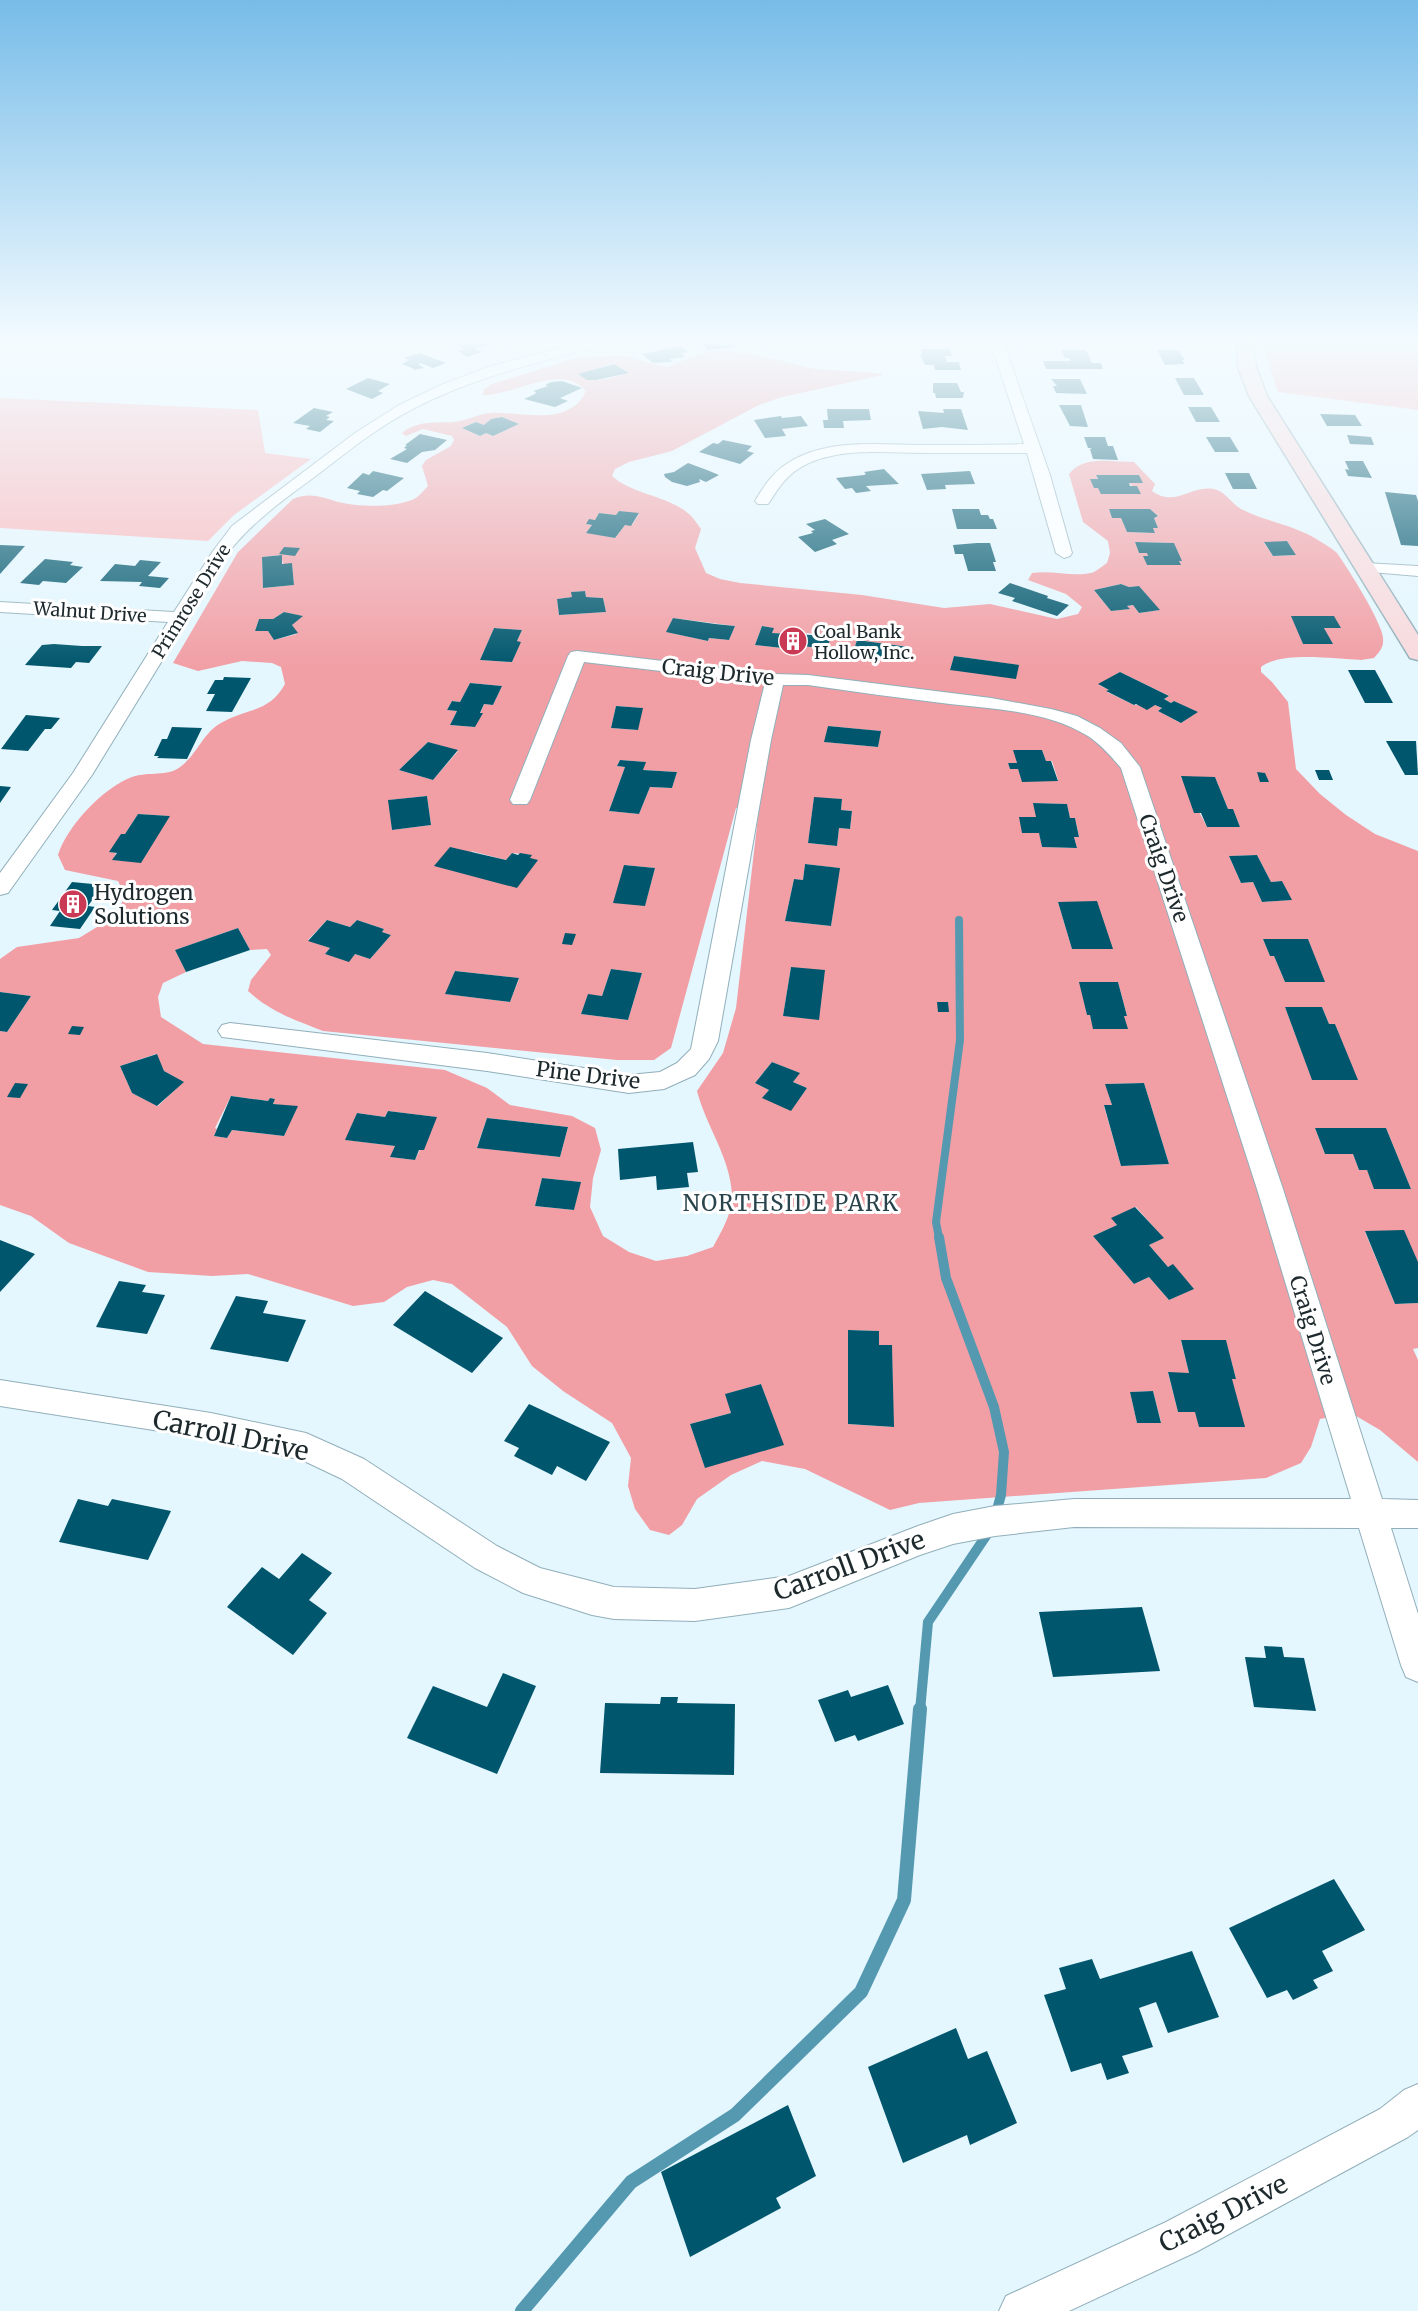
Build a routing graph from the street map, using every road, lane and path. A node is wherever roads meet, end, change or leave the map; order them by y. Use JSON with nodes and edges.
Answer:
{"nodes":[{"id":1,"x":340,"y":452,"type":"edge"},
{"id":2,"x":835,"y":452,"type":"edge"},
{"id":3,"x":1034,"y":452,"type":"edge"},
{"id":4,"x":1293,"y":452,"type":"edge"},
{"id":5,"x":763,"y":501,"type":"dead end"},
{"id":6,"x":1064,"y":553,"type":"dead end"},
{"id":7,"x":1365,"y":568,"type":"junction"},
{"id":8,"x":1418,"y":571,"type":"edge"},
{"id":9,"x":0,"y":607,"type":"edge"},
{"id":10,"x":181,"y":618,"type":"junction"},
{"id":11,"x":1418,"y":653,"type":"edge"},
{"id":12,"x":775,"y":679,"type":"junction"},
{"id":13,"x":520,"y":801,"type":"dead end"},
{"id":14,"x":0,"y":888,"type":"edge"},
{"id":15,"x":230,"y":1032,"type":"dead end"},
{"id":16,"x":0,"y":1394,"type":"edge"},
{"id":17,"x":1369,"y":1514,"type":"junction"},
{"id":18,"x":1418,"y":1514,"type":"edge"},
{"id":19,"x":1418,"y":1665,"type":"edge"},
{"id":20,"x":1418,"y":2104,"type":"edge"},
{"id":21,"x":1021,"y":2311,"type":"edge"}],
"edges":[{"from":1,"to":10,"type":"street","name":"Primrose Drive"},
{"from":2,"to":5,"type":"street"},
{"from":3,"to":6,"type":"street"},
{"from":4,"to":7,"type":"street"},
{"from":7,"to":8,"type":"street"},
{"from":7,"to":11,"type":"street"},
{"from":9,"to":10,"type":"street","name":"Walnut Drive"},
{"from":10,"to":14,"type":"street","name":"Primrose Drive"},
{"from":12,"to":13,"type":"street","name":"Craig Drive"},
{"from":12,"to":15,"type":"street","name":"Pine Drive"},
{"from":12,"to":17,"type":"street","name":"Craig Drive"},
{"from":16,"to":17,"type":"street","name":"Carroll Drive"},
{"from":17,"to":18,"type":"street","name":"Carroll Drive"},
{"from":17,"to":19,"type":"street","name":"Craig Drive"},
{"from":20,"to":21,"type":"street","name":"Craig Drive"}]}
